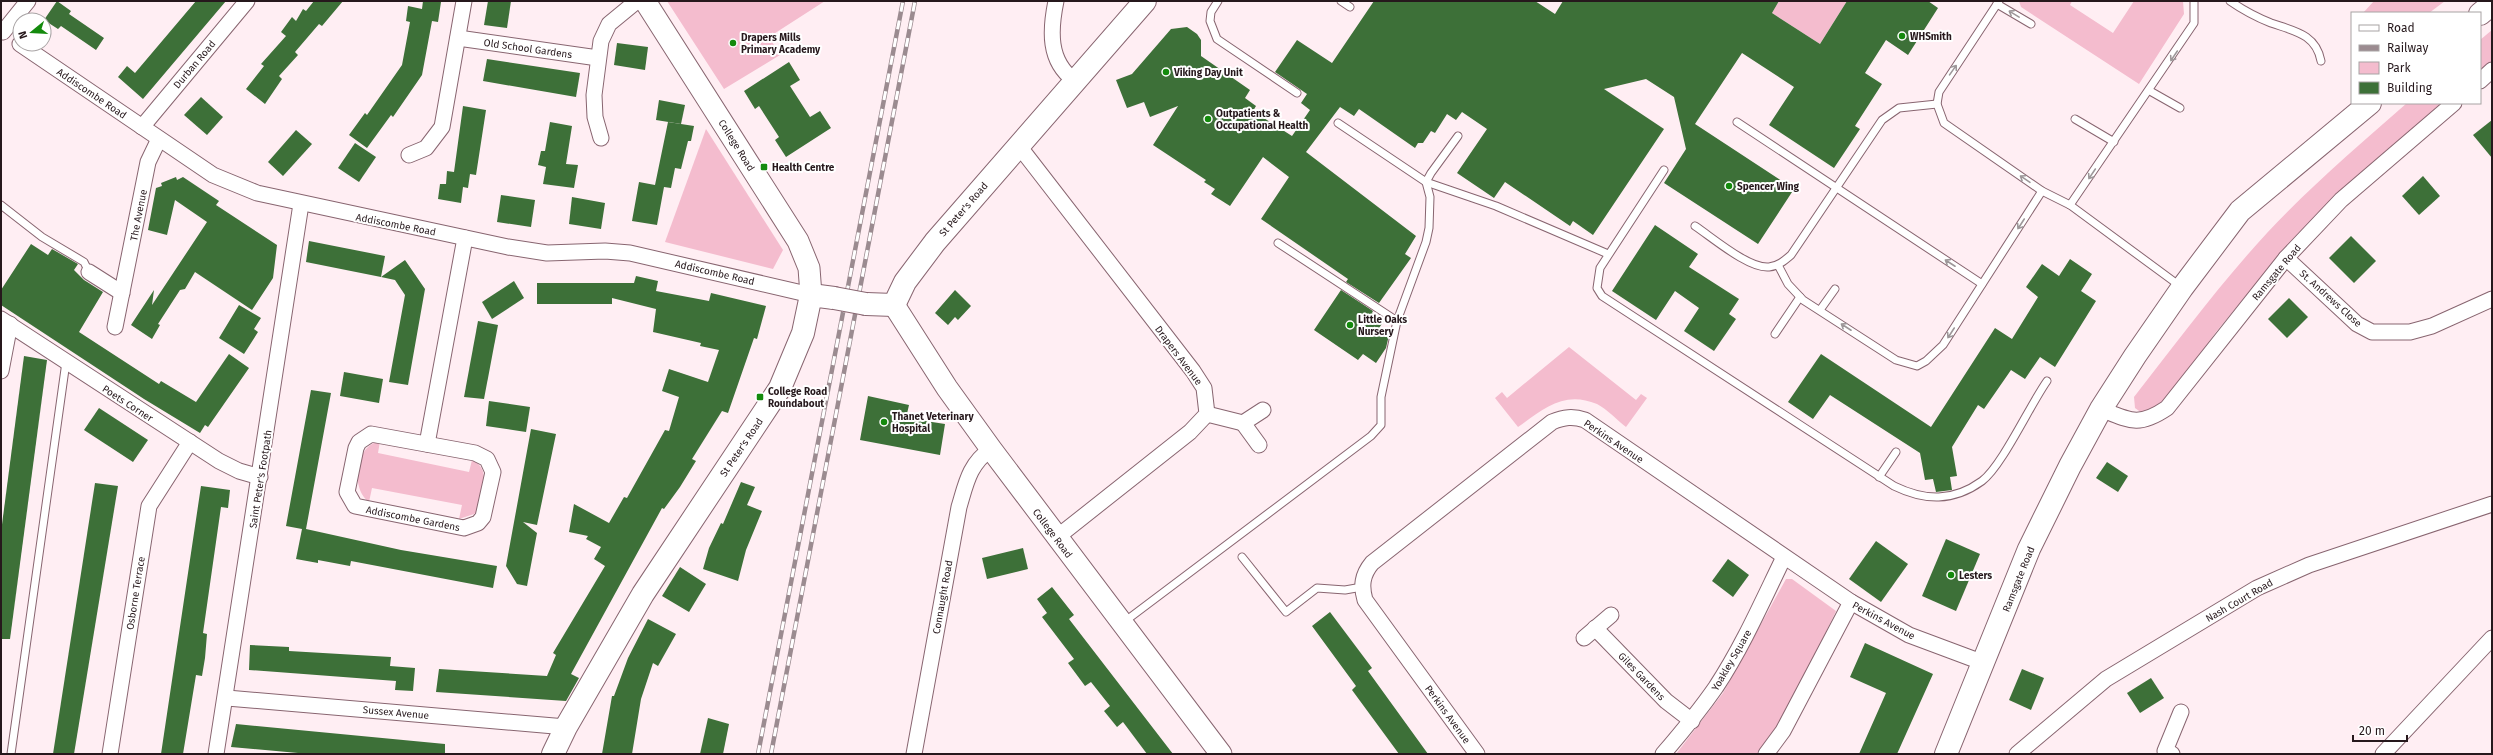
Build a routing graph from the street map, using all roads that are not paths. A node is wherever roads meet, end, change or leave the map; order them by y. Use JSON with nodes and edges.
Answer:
{"nodes":[{"id":1,"x":28,"y":1,"type":"edge"},
{"id":2,"x":247,"y":1,"type":"edge"},
{"id":3,"x":464,"y":1,"type":"edge"},
{"id":4,"x":637,"y":1,"type":"edge"},
{"id":5,"x":645,"y":1,"type":"edge"},
{"id":6,"x":1056,"y":1,"type":"edge"},
{"id":7,"x":1145,"y":1,"type":"edge"},
{"id":8,"x":1218,"y":1,"type":"edge"},
{"id":9,"x":1340,"y":1,"type":"edge"},
{"id":10,"x":2194,"y":1,"type":"edge"},
{"id":11,"x":2230,"y":1,"type":"edge"},
{"id":12,"x":1998,"y":2,"type":"edge"},
{"id":13,"x":2492,"y":4,"type":"edge"},
{"id":14,"x":1350,"y":7,"type":"dead end"},
{"id":15,"x":2481,"y":13,"type":"edge"},
{"id":16,"x":2031,"y":24,"type":"dead end"},
{"id":17,"x":2,"y":32,"type":"edge"},
{"id":18,"x":458,"y":38,"type":"junction"},
{"id":19,"x":12,"y":39,"type":"edge"},
{"id":20,"x":32,"y":52,"type":"edge"},
{"id":21,"x":598,"y":58,"type":"junction"},
{"id":22,"x":2321,"y":61,"type":"dead end"},
{"id":23,"x":2492,"y":70,"type":"edge"},
{"id":24,"x":1074,"y":80,"type":"junction"},
{"id":25,"x":2481,"y":80,"type":"edge"},
{"id":26,"x":2150,"y":91,"type":"junction"},
{"id":27,"x":1297,"y":93,"type":"dead end"},
{"id":28,"x":1937,"y":104,"type":"junction"},
{"id":29,"x":2369,"y":104,"type":"edge"},
{"id":30,"x":2453,"y":104,"type":"edge"},
{"id":31,"x":2180,"y":108,"type":"dead end"},
{"id":32,"x":2075,"y":119,"type":"dead end"},
{"id":33,"x":1737,"y":122,"type":"dead end"},
{"id":34,"x":1338,"y":123,"type":"dead end"},
{"id":35,"x":142,"y":127,"type":"junction"},
{"id":36,"x":1458,"y":136,"type":"dead end"},
{"id":37,"x":601,"y":138,"type":"dead end"},
{"id":38,"x":159,"y":139,"type":"junction"},
{"id":39,"x":2114,"y":142,"type":"junction"},
{"id":40,"x":1019,"y":146,"type":"junction"},
{"id":41,"x":409,"y":156,"type":"dead end"},
{"id":42,"x":1664,"y":170,"type":"dead end"},
{"id":43,"x":1426,"y":182,"type":"junction"},
{"id":44,"x":1836,"y":188,"type":"junction"},
{"id":45,"x":2042,"y":191,"type":"junction"},
{"id":46,"x":301,"y":204,"type":"junction"},
{"id":47,"x":1,"y":205,"type":"edge"},
{"id":48,"x":2070,"y":205,"type":"junction"},
{"id":49,"x":1695,"y":226,"type":"dead end"},
{"id":50,"x":465,"y":238,"type":"junction"},
{"id":51,"x":1278,"y":243,"type":"dead end"},
{"id":52,"x":1608,"y":254,"type":"junction"},
{"id":53,"x":2286,"y":258,"type":"junction"},
{"id":54,"x":1778,"y":265,"type":"junction"},
{"id":55,"x":89,"y":272,"type":"joint"},
{"id":56,"x":1982,"y":284,"type":"junction"},
{"id":57,"x":2182,"y":288,"type":"junction"},
{"id":58,"x":1835,"y":289,"type":"dead end"},
{"id":59,"x":122,"y":293,"type":"junction"},
{"id":60,"x":811,"y":295,"type":"junction"},
{"id":61,"x":1800,"y":297,"type":"junction"},
{"id":62,"x":2492,"y":299,"type":"edge"},
{"id":63,"x":894,"y":305,"type":"junction"},
{"id":64,"x":1820,"y":310,"type":"junction"},
{"id":65,"x":1397,"y":321,"type":"junction"},
{"id":66,"x":6,"y":322,"type":"edge"},
{"id":67,"x":116,"y":327,"type":"dead end"},
{"id":68,"x":1775,"y":334,"type":"dead end"},
{"id":69,"x":66,"y":362,"type":"junction"},
{"id":70,"x":1,"y":371,"type":"edge"},
{"id":71,"x":2047,"y":381,"type":"dead end"},
{"id":72,"x":2101,"y":409,"type":"junction"},
{"id":73,"x":1263,"y":410,"type":"dead end"},
{"id":74,"x":1207,"y":414,"type":"junction"},
{"id":75,"x":1243,"y":423,"type":"junction"},
{"id":76,"x":190,"y":442,"type":"junction"},
{"id":77,"x":427,"y":444,"type":"junction"},
{"id":78,"x":1259,"y":445,"type":"dead end"},
{"id":79,"x":991,"y":449,"type":"junction"},
{"id":80,"x":1896,"y":452,"type":"dead end"},
{"id":81,"x":260,"y":477,"type":"junction"},
{"id":82,"x":1879,"y":477,"type":"junction"},
{"id":83,"x":2492,"y":504,"type":"edge"},
{"id":84,"x":1056,"y":538,"type":"junction"},
{"id":85,"x":1242,"y":557,"type":"dead end"},
{"id":86,"x":1784,"y":557,"type":"junction"},
{"id":87,"x":1362,"y":587,"type":"junction"},
{"id":88,"x":1851,"y":602,"type":"junction"},
{"id":89,"x":1611,"y":615,"type":"dead end"},
{"id":90,"x":1122,"y":623,"type":"junction"},
{"id":91,"x":1595,"y":628,"type":"junction"},
{"id":92,"x":1584,"y":638,"type":"dead end"},
{"id":93,"x":2492,"y":638,"type":"edge"},
{"id":94,"x":1984,"y":663,"type":"junction"},
{"id":95,"x":226,"y":698,"type":"junction"},
{"id":96,"x":2181,"y":712,"type":"dead end"},
{"id":97,"x":1692,"y":721,"type":"junction"},
{"id":98,"x":566,"y":726,"type":"junction"},
{"id":99,"x":2167,"y":753,"type":"edge"},
{"id":100,"x":11,"y":754,"type":"edge"},
{"id":101,"x":110,"y":754,"type":"edge"},
{"id":102,"x":216,"y":754,"type":"edge"},
{"id":103,"x":553,"y":754,"type":"edge"},
{"id":104,"x":914,"y":754,"type":"edge"},
{"id":105,"x":1221,"y":754,"type":"edge"},
{"id":106,"x":1477,"y":754,"type":"edge"},
{"id":107,"x":1663,"y":754,"type":"edge"},
{"id":108,"x":1766,"y":754,"type":"edge"},
{"id":109,"x":1946,"y":754,"type":"edge"},
{"id":110,"x":2017,"y":754,"type":"edge"},
{"id":111,"x":2383,"y":754,"type":"edge"}],
"edges":[{"from":1,"to":17,"type":"street"},
{"from":2,"to":35,"type":"street","name":"Durban Road"},
{"from":3,"to":18,"type":"street"},
{"from":4,"to":21,"type":"street"},
{"from":5,"to":60,"type":"main road","name":"College Road"},
{"from":6,"to":24,"type":"street"},
{"from":7,"to":24,"type":"main road","name":"St Peter's Road"},
{"from":8,"to":27,"type":"lane"},
{"from":9,"to":14,"type":"lane"},
{"from":10,"to":26,"type":"lane","one_way":true},
{"from":11,"to":22,"type":"lane"},
{"from":16,"to":12,"type":"lane","one_way":true},
{"from":28,"to":12,"type":"lane","one_way":true},
{"from":13,"to":15,"type":"main road"},
{"from":17,"to":19,"type":"street","name":"Addiscombe Road"},
{"from":18,"to":21,"type":"street","name":"Old School Gardens"},
{"from":18,"to":41,"type":"street"},
{"from":20,"to":35,"type":"street","name":"Addiscombe Road"},
{"from":21,"to":37,"type":"street"},
{"from":23,"to":25,"type":"street"},
{"from":24,"to":40,"type":"main road","name":"St Peter's Road"},
{"from":26,"to":31,"type":"lane"},
{"from":26,"to":39,"type":"lane"},
{"from":28,"to":44,"type":"lane"},
{"from":45,"to":28,"type":"lane","one_way":true},
{"from":29,"to":57,"type":"main road","name":"Ramsgate Road"},
{"from":30,"to":53,"type":"street","name":"Ramsgate Road"},
{"from":32,"to":39,"type":"lane"},
{"from":33,"to":44,"type":"lane"},
{"from":34,"to":43,"type":"lane"},
{"from":35,"to":38,"type":"street","name":"Addiscombe Road"},
{"from":36,"to":43,"type":"lane"},
{"from":38,"to":46,"type":"street","name":"Addiscombe Road"},
{"from":38,"to":59,"type":"street","name":"The Avenue"},
{"from":39,"to":48,"type":"lane","one_way":true},
{"from":40,"to":63,"type":"main road","name":"St Peter's Road"},
{"from":40,"to":74,"type":"street","name":"Drapers Avenue"},
{"from":42,"to":52,"type":"lane"},
{"from":43,"to":52,"type":"lane"},
{"from":43,"to":65,"type":"lane"},
{"from":44,"to":54,"type":"lane"},
{"from":56,"to":44,"type":"lane","one_way":true},
{"from":45,"to":48,"type":"lane"},
{"from":45,"to":56,"type":"lane","one_way":true},
{"from":46,"to":50,"type":"street","name":"Addiscombe Road"},
{"from":46,"to":81,"type":"street","name":"Saint Peter's Footpath"},
{"from":47,"to":55,"type":"lane"},
{"from":48,"to":57,"type":"lane"},
{"from":49,"to":54,"type":"lane"},
{"from":50,"to":60,"type":"street","name":"Addiscombe Road"},
{"from":50,"to":77,"type":"street"},
{"from":51,"to":65,"type":"lane"},
{"from":52,"to":82,"type":"lane"},
{"from":53,"to":62,"type":"street","name":"St. Andrews Close"},
{"from":53,"to":72,"type":"street","name":"Ramsgate Road"},
{"from":54,"to":61,"type":"lane"},
{"from":55,"to":59,"type":"street"},
{"from":56,"to":64,"type":"lane","one_way":true},
{"from":57,"to":72,"type":"main road","name":"Ramsgate Road"},
{"from":58,"to":64,"type":"lane"},
{"from":59,"to":67,"type":"street","name":"The Avenue"},
{"from":60,"to":63,"type":"main road","bridge":true},
{"from":60,"to":98,"type":"main road","name":"St Peter's Road"},
{"from":61,"to":64,"type":"lane"},
{"from":61,"to":68,"type":"lane"},
{"from":63,"to":79,"type":"main road","name":"College Road"},
{"from":65,"to":90,"type":"lane"},
{"from":66,"to":69,"type":"street","name":"Poets Corner"},
{"from":66,"to":70,"type":"street"},
{"from":69,"to":76,"type":"street","name":"Poets Corner"},
{"from":69,"to":100,"type":"lane"},
{"from":71,"to":82,"type":"lane"},
{"from":72,"to":94,"type":"main road","name":"Ramsgate Road"},
{"from":73,"to":75,"type":"street"},
{"from":74,"to":75,"type":"street"},
{"from":74,"to":84,"type":"street"},
{"from":75,"to":78,"type":"street"},
{"from":76,"to":81,"type":"street","name":"Poets Corner"},
{"from":76,"to":101,"type":"street","name":"Osborne Terrace"},
{"from":77,"to":77,"type":"street","name":"Addiscombe Gardens"},
{"from":79,"to":84,"type":"main road","name":"College Road"},
{"from":79,"to":104,"type":"street","name":"Connaught Road"},
{"from":80,"to":82,"type":"lane"},
{"from":81,"to":95,"type":"street","name":"Saint Peter's Footpath"},
{"from":83,"to":110,"type":"street","name":"Nash Court Road"},
{"from":84,"to":90,"type":"main road","name":"College Road"},
{"from":85,"to":87,"type":"lane"},
{"from":86,"to":87,"type":"street","name":"Perkins Avenue"},
{"from":86,"to":88,"type":"street","name":"Perkins Avenue"},
{"from":86,"to":97,"type":"street","name":"Yoakley Square"},
{"from":87,"to":106,"type":"street","name":"Perkins Avenue"},
{"from":88,"to":94,"type":"street","name":"Perkins Avenue"},
{"from":88,"to":108,"type":"street"},
{"from":89,"to":91,"type":"street"},
{"from":90,"to":105,"type":"main road","name":"College Road"},
{"from":91,"to":92,"type":"street"},
{"from":91,"to":97,"type":"street","name":"Giles Gardens"},
{"from":93,"to":111,"type":"street"},
{"from":94,"to":109,"type":"main road","name":"Ramsgate Road"},
{"from":95,"to":98,"type":"street","name":"Sussex Avenue"},
{"from":95,"to":102,"type":"street","name":"Saint Peter's Footpath"},
{"from":96,"to":99,"type":"street"},
{"from":97,"to":107,"type":"street","name":"Yoakley Square"},
{"from":98,"to":103,"type":"main road","name":"St Peter's Road"}]}
